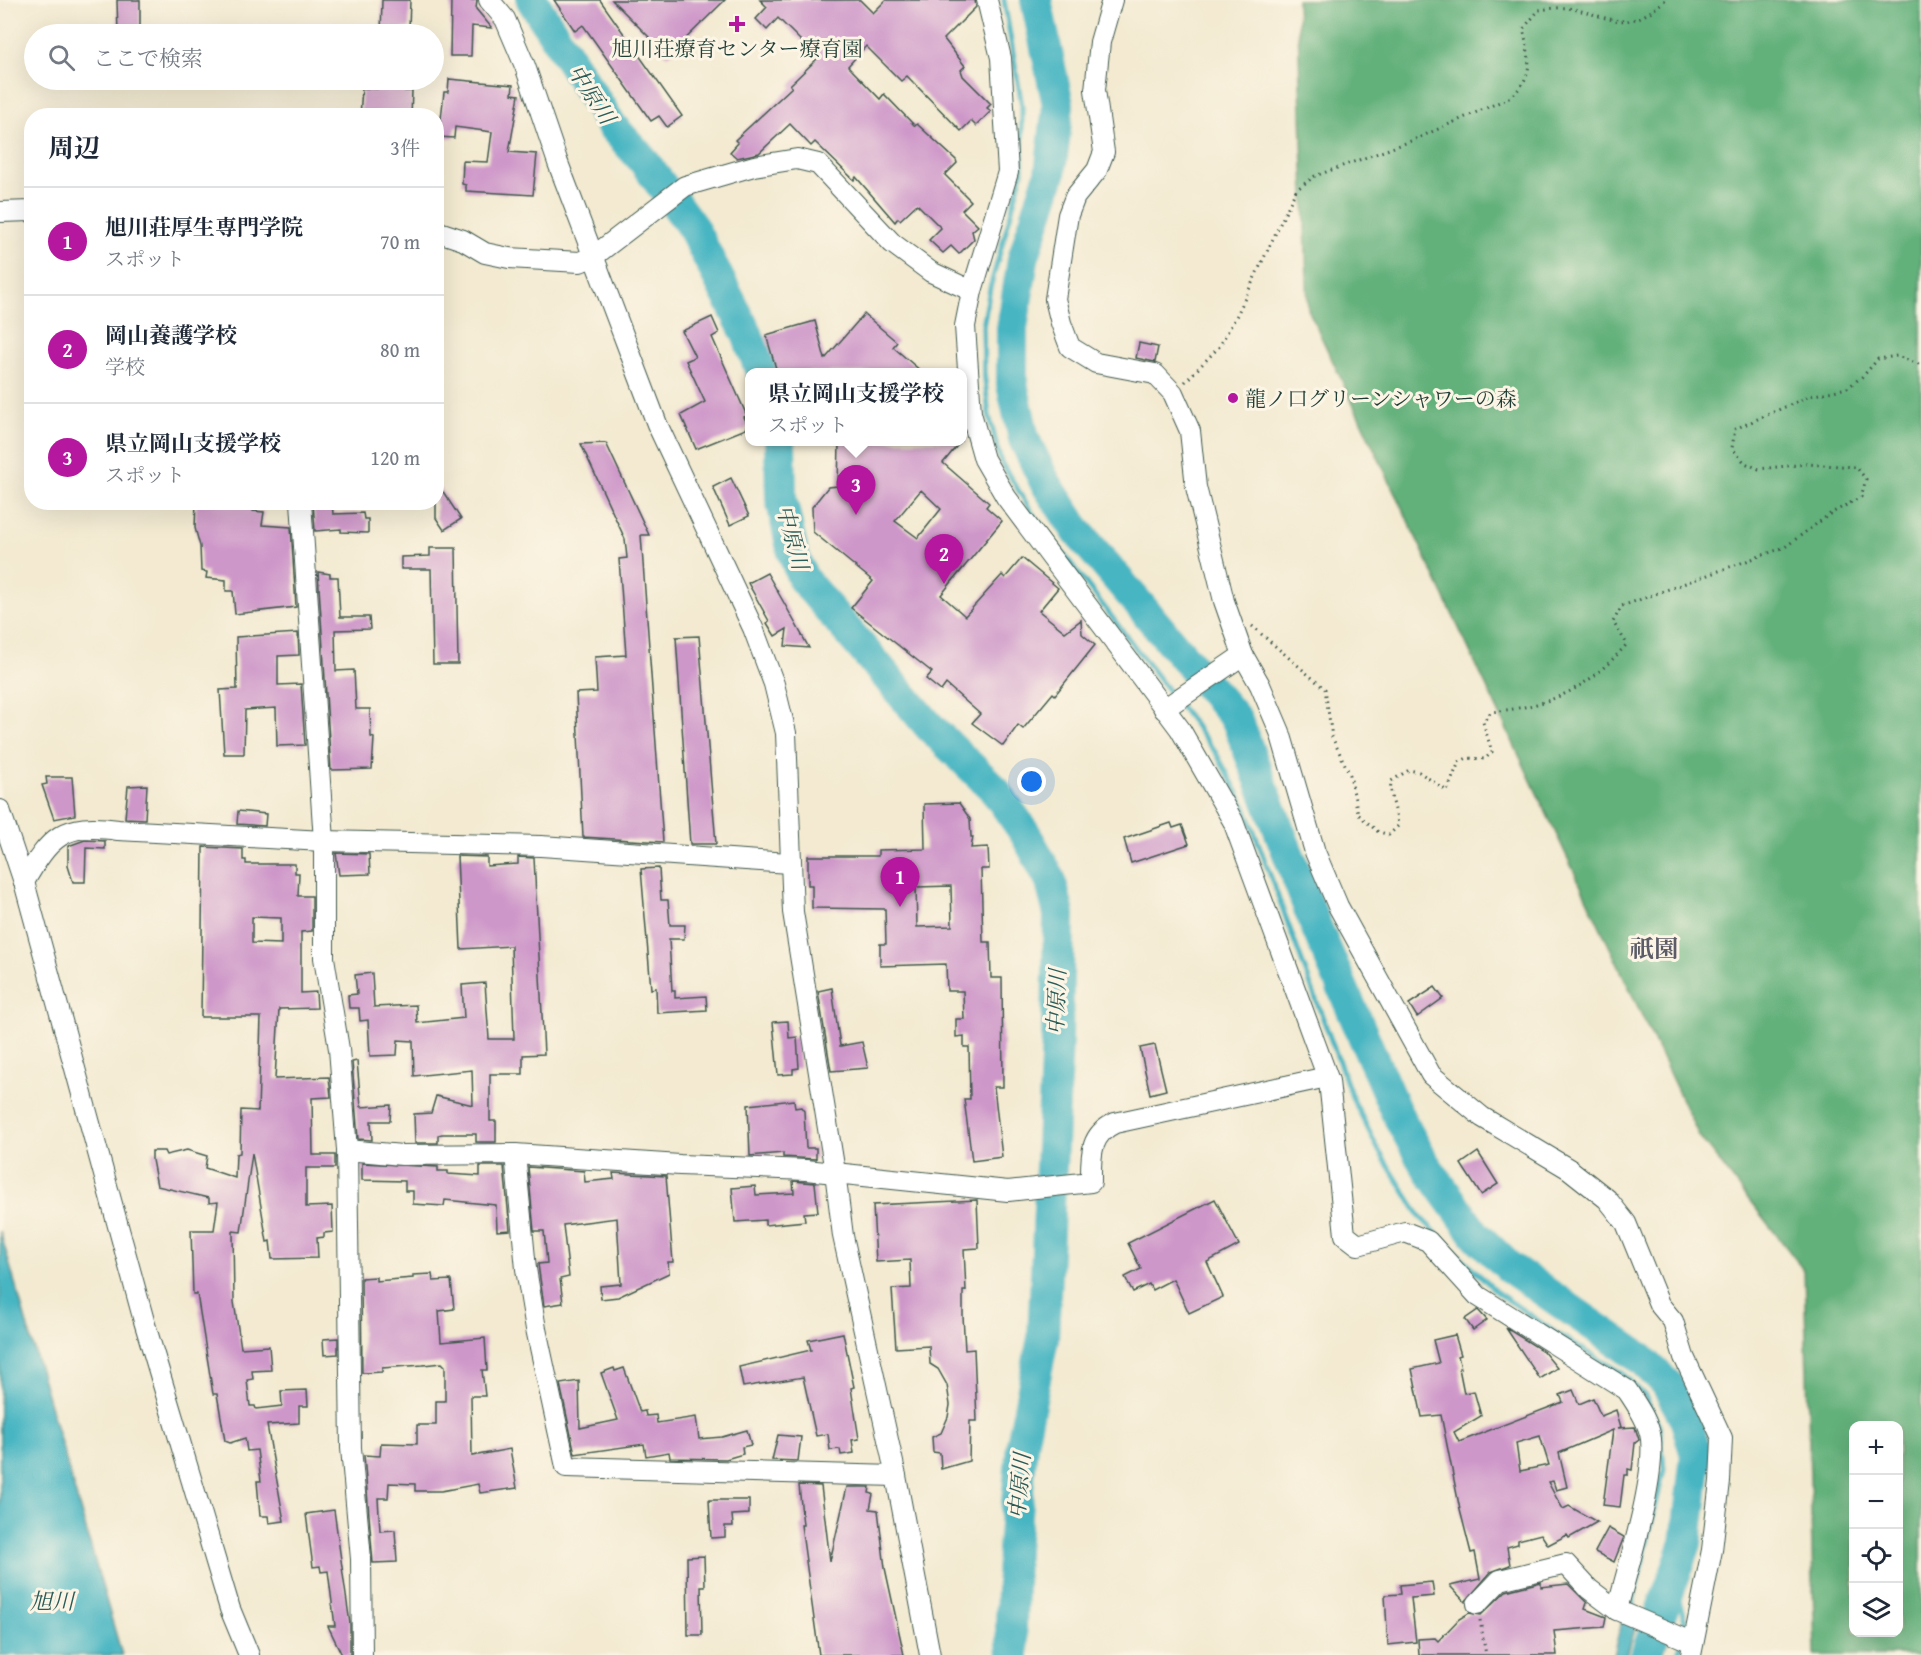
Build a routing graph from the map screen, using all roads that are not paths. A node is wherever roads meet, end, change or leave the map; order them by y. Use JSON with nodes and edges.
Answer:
{"nodes":[{"id":1,"x":489,"y":0,"type":"edge"},
{"id":2,"x":987,"y":0,"type":"edge"},
{"id":3,"x":1112,"y":0,"type":"edge"},
{"id":4,"x":24,"y":211,"type":"edge"},
{"id":5,"x":0,"y":212,"type":"edge"},
{"id":6,"x":444,"y":234,"type":"edge"},
{"id":7,"x":594,"y":256,"type":"junction"},
{"id":8,"x":972,"y":291,"type":"junction"},
{"id":9,"x":966,"y":368,"type":"edge"},
{"id":10,"x":967,"y":379,"type":"edge"},
{"id":11,"x":302,"y":510,"type":"edge"},
{"id":12,"x":1240,"y":657,"type":"junction"},
{"id":13,"x":1167,"y":706,"type":"junction"},
{"id":14,"x":0,"y":810,"type":"edge"},
{"id":15,"x":324,"y":841,"type":"junction"},
{"id":16,"x":789,"y":863,"type":"junction"},
{"id":17,"x":24,"y":882,"type":"junction"},
{"id":18,"x":1327,"y":1077,"type":"junction"},
{"id":19,"x":347,"y":1150,"type":"junction"},
{"id":20,"x":515,"y":1154,"type":"junction"},
{"id":21,"x":835,"y":1172,"type":"junction"},
{"id":22,"x":896,"y":1476,"type":"junction"},
{"id":23,"x":1477,"y":1604,"type":"road end"},
{"id":24,"x":1621,"y":1612,"type":"junction"},
{"id":25,"x":1689,"y":1645,"type":"edge"},
{"id":26,"x":249,"y":1655,"type":"edge"},
{"id":27,"x":362,"y":1655,"type":"edge"},
{"id":28,"x":930,"y":1655,"type":"edge"}],
"edges":[{"from":1,"to":7,"type":"street"},
{"from":2,"to":8,"type":"street"},
{"from":3,"to":12,"type":"street"},
{"from":4,"to":5,"type":"street"},
{"from":6,"to":7,"type":"street"},
{"from":7,"to":8,"type":"street"},
{"from":7,"to":16,"type":"street"},
{"from":8,"to":9,"type":"street"},
{"from":10,"to":13,"type":"street"},
{"from":11,"to":15,"type":"street"},
{"from":12,"to":13,"type":"street"},
{"from":12,"to":25,"type":"street"},
{"from":13,"to":18,"type":"street"},
{"from":14,"to":17,"type":"street"},
{"from":15,"to":16,"type":"street"},
{"from":15,"to":17,"type":"street"},
{"from":15,"to":19,"type":"street"},
{"from":16,"to":21,"type":"street"},
{"from":17,"to":26,"type":"street"},
{"from":18,"to":21,"type":"street"},
{"from":18,"to":24,"type":"street"},
{"from":19,"to":20,"type":"street"},
{"from":19,"to":27,"type":"street"},
{"from":20,"to":21,"type":"street"},
{"from":20,"to":22,"type":"street"},
{"from":21,"to":22,"type":"street"},
{"from":22,"to":28,"type":"street"},
{"from":23,"to":24,"type":"street"},
{"from":24,"to":25,"type":"street"}]}
